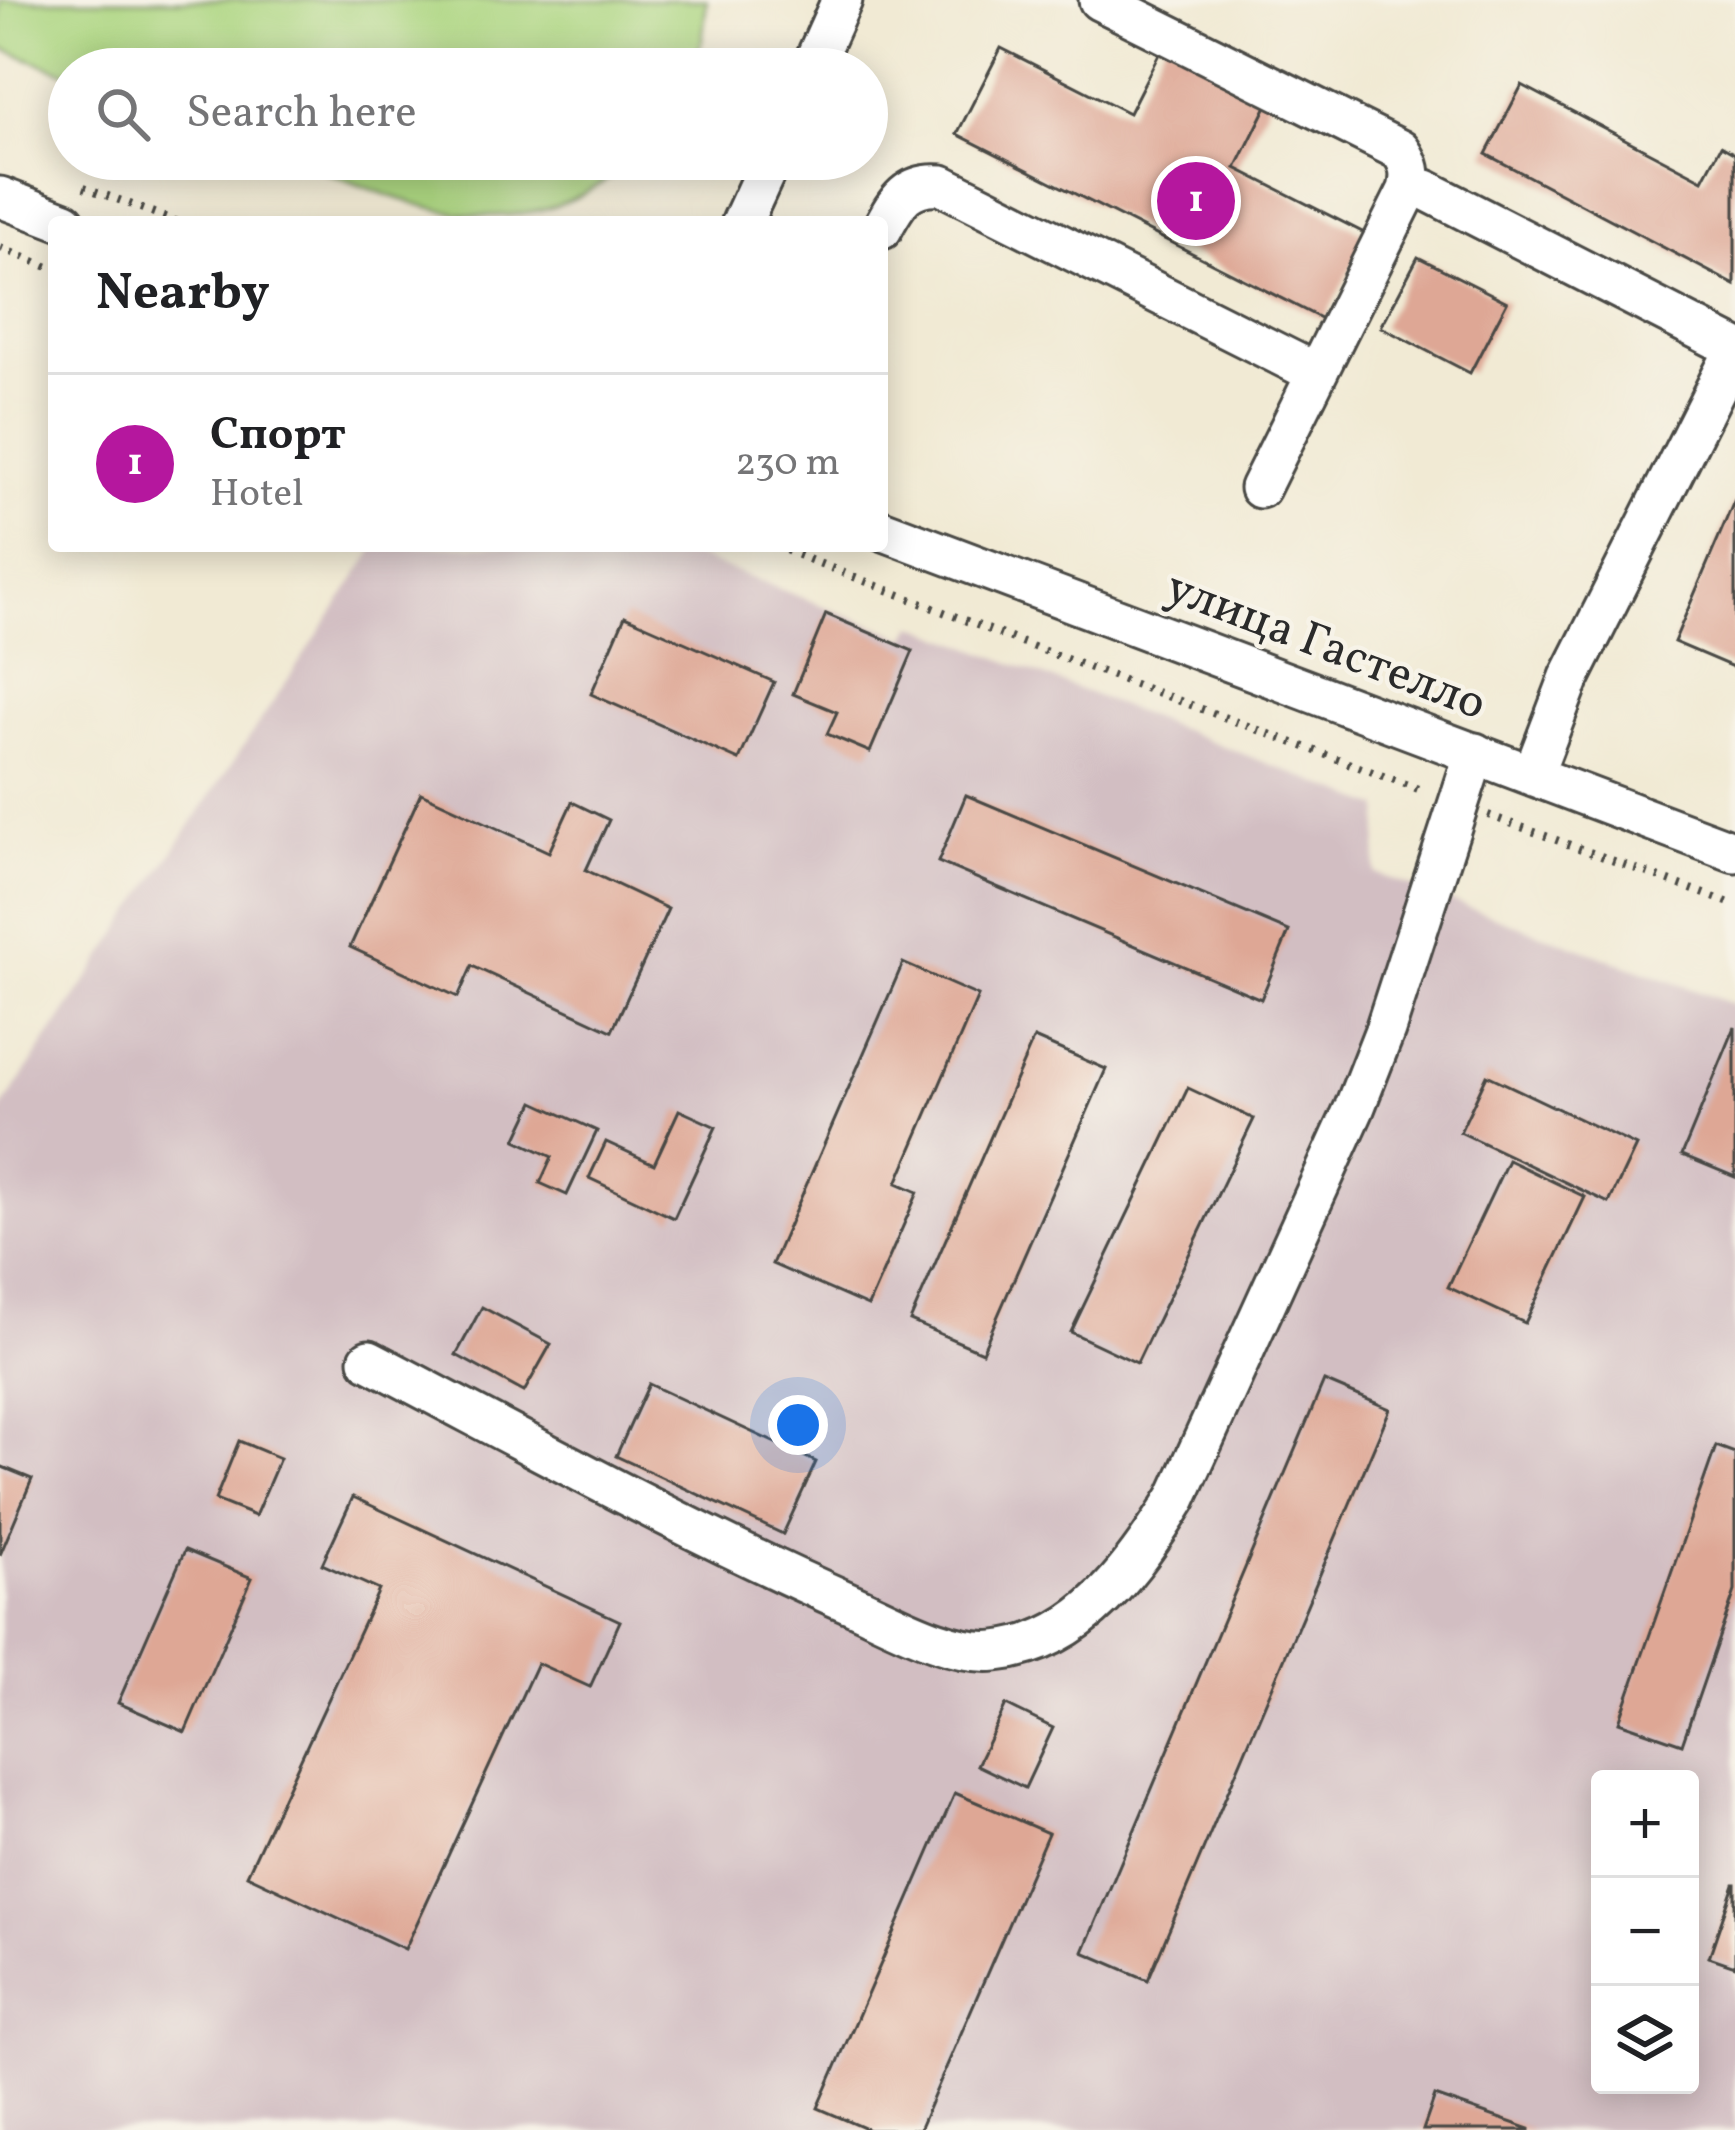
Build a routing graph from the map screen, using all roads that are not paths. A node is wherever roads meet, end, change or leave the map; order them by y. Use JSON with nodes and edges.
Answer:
{"nodes":[{"id":1,"x":842,"y":0,"type":"edge"},
{"id":2,"x":1100,"y":0,"type":"edge"},
{"id":3,"x":821,"y":48,"type":"edge"},
{"id":4,"x":761,"y":180,"type":"edge"},
{"id":5,"x":1426,"y":190,"type":"dead end"},
{"id":6,"x":0,"y":197,"type":"edge"},
{"id":7,"x":49,"y":216,"type":"edge"},
{"id":8,"x":745,"y":216,"type":"edge"},
{"id":9,"x":888,"y":218,"type":"edge"},
{"id":10,"x":1735,"y":349,"type":"edge"},
{"id":11,"x":1314,"y":373,"type":"junction"},
{"id":12,"x":1260,"y":488,"type":"dead end"},
{"id":13,"x":888,"y":532,"type":"edge"},
{"id":14,"x":1475,"y":753,"type":"junction"},
{"id":15,"x":1533,"y":774,"type":"junction"},
{"id":16,"x":1735,"y":852,"type":"edge"},
{"id":17,"x":369,"y":1360,"type":"dead end"}],
"edges":[{"from":1,"to":3,"type":"street"},
{"from":2,"to":11,"type":"street"},
{"from":4,"to":8,"type":"street"},
{"from":5,"to":10,"type":"street"},
{"from":6,"to":7,"type":"street"},
{"from":9,"to":11,"type":"street"},
{"from":10,"to":15,"type":"street"},
{"from":11,"to":12,"type":"street"},
{"from":13,"to":14,"type":"street","name":"улица Гастелло"},
{"from":14,"to":15,"type":"street","name":"улица Гастелло"},
{"from":14,"to":17,"type":"street"},
{"from":15,"to":16,"type":"street","name":"улица Гастелло"}]}
